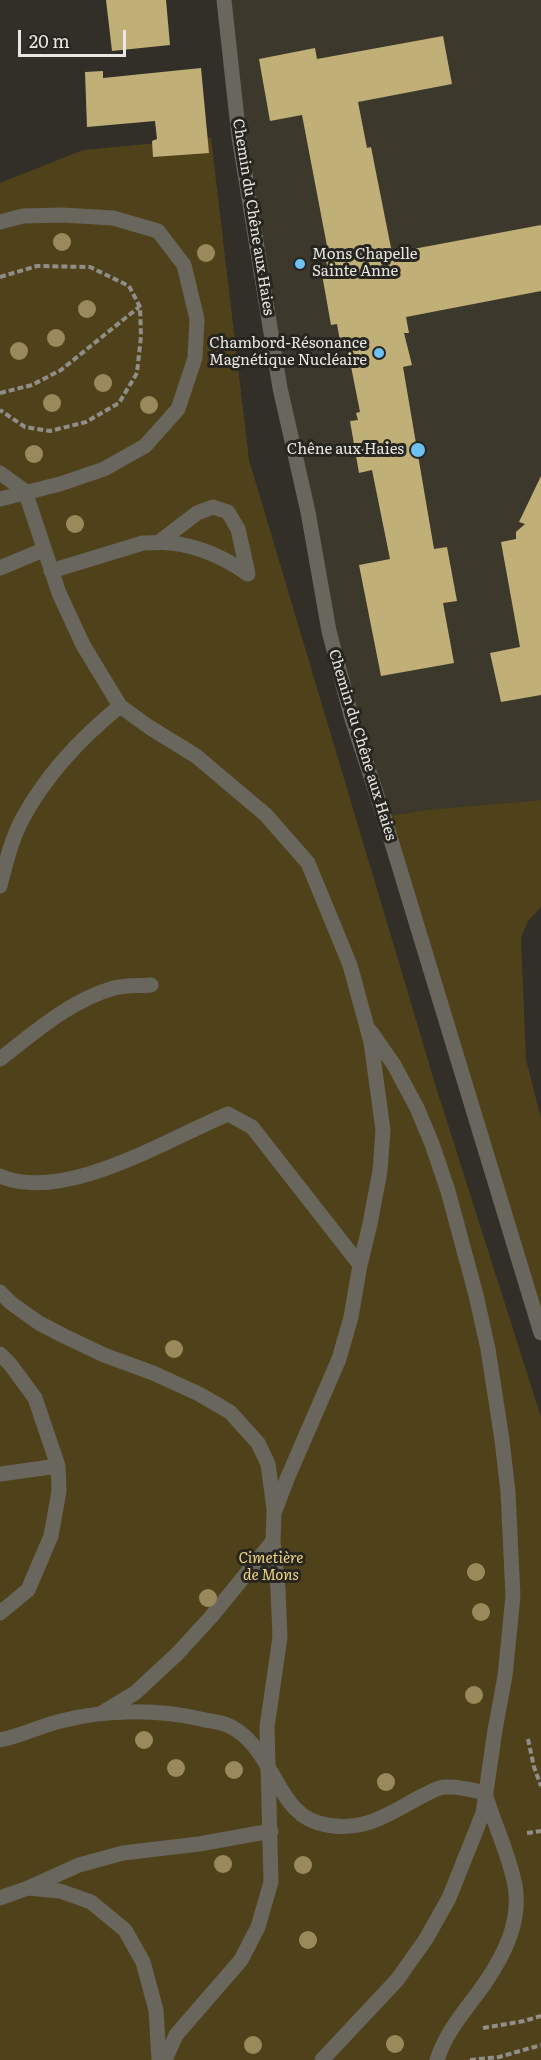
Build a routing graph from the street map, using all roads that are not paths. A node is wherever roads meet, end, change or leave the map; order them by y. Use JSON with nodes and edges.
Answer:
{"nodes":[{"id":1,"x":224,"y":0,"type":"edge"},
{"id":2,"x":0,"y":222,"type":"edge"},
{"id":3,"x":0,"y":473,"type":"edge"},
{"id":4,"x":25,"y":491,"type":"junction"},
{"id":5,"x":0,"y":499,"type":"edge"},
{"id":6,"x":158,"y":543,"type":"junction"},
{"id":7,"x":43,"y":550,"type":"junction"},
{"id":8,"x":0,"y":568,"type":"edge"},
{"id":9,"x":51,"y":571,"type":"junction"},
{"id":10,"x":120,"y":706,"type":"junction"},
{"id":11,"x":0,"y":885,"type":"edge"},
{"id":12,"x":151,"y":985,"type":"dead end"},
{"id":13,"x":367,"y":1026,"type":"junction"},
{"id":14,"x":0,"y":1059,"type":"edge"},
{"id":15,"x":0,"y":1176,"type":"edge"},
{"id":16,"x":360,"y":1265,"type":"junction"},
{"id":17,"x":0,"y":1294,"type":"edge"},
{"id":18,"x":541,"y":1334,"type":"edge"},
{"id":19,"x":0,"y":1354,"type":"edge"},
{"id":20,"x":58,"y":1466,"type":"junction"},
{"id":21,"x":0,"y":1474,"type":"edge"},
{"id":22,"x":274,"y":1513,"type":"junction"},
{"id":23,"x":273,"y":1541,"type":"junction"},
{"id":24,"x":0,"y":1613,"type":"edge"},
{"id":25,"x":102,"y":1713,"type":"junction"},
{"id":26,"x":0,"y":1740,"type":"edge"},
{"id":27,"x":269,"y":1767,"type":"junction"},
{"id":28,"x":485,"y":1793,"type":"junction"},
{"id":29,"x":270,"y":1831,"type":"junction"},
{"id":30,"x":28,"y":1888,"type":"junction"},
{"id":31,"x":0,"y":1898,"type":"edge"},
{"id":32,"x":159,"y":2060,"type":"edge"},
{"id":33,"x":165,"y":2060,"type":"edge"},
{"id":34,"x":322,"y":2060,"type":"edge"},
{"id":35,"x":437,"y":2060,"type":"edge"}],
"edges":[{"from":1,"to":18,"type":"street","name":"Chemin du Chêne aux Haies"},
{"from":2,"to":4,"type":"street"},
{"from":3,"to":4,"type":"street"},
{"from":4,"to":5,"type":"street"},
{"from":4,"to":7,"type":"street"},
{"from":6,"to":6,"type":"street"},
{"from":6,"to":9,"type":"street"},
{"from":7,"to":8,"type":"street"},
{"from":7,"to":9,"type":"street"},
{"from":9,"to":10,"type":"street"},
{"from":10,"to":11,"type":"street"},
{"from":10,"to":13,"type":"street"},
{"from":12,"to":14,"type":"street"},
{"from":13,"to":16,"type":"street"},
{"from":13,"to":28,"type":"street"},
{"from":15,"to":16,"type":"street"},
{"from":16,"to":22,"type":"street"},
{"from":17,"to":22,"type":"street"},
{"from":19,"to":20,"type":"street"},
{"from":20,"to":21,"type":"street"},
{"from":20,"to":24,"type":"street"},
{"from":22,"to":23,"type":"street"},
{"from":23,"to":25,"type":"street"},
{"from":23,"to":27,"type":"street"},
{"from":25,"to":26,"type":"street"},
{"from":25,"to":27,"type":"street"},
{"from":27,"to":28,"type":"street"},
{"from":27,"to":29,"type":"street"},
{"from":28,"to":34,"type":"street"},
{"from":28,"to":35,"type":"street"},
{"from":29,"to":30,"type":"street"},
{"from":29,"to":33,"type":"street"},
{"from":30,"to":31,"type":"street"},
{"from":30,"to":32,"type":"street"}]}
